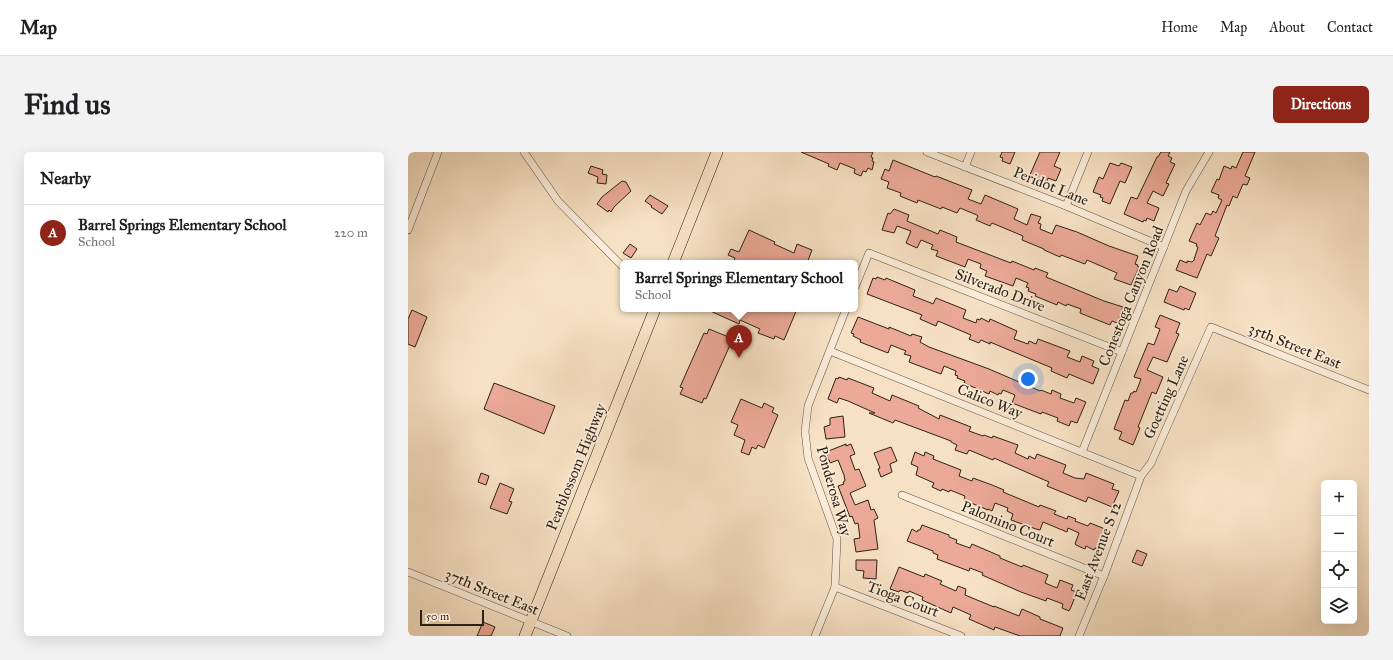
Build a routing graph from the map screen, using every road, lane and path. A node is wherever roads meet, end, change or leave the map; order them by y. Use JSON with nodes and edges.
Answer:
{"nodes":[{"id":1,"x":438,"y":152,"type":"edge"},
{"id":2,"x":524,"y":152,"type":"edge"},
{"id":3,"x":717,"y":152,"type":"edge"},
{"id":4,"x":926,"y":152,"type":"edge"},
{"id":5,"x":971,"y":152,"type":"edge"},
{"id":6,"x":1088,"y":152,"type":"edge"},
{"id":7,"x":1209,"y":152,"type":"edge"},
{"id":8,"x":965,"y":167,"type":"junction"},
{"id":9,"x":1066,"y":206,"type":"junction"},
{"id":10,"x":408,"y":230,"type":"edge"},
{"id":11,"x":1164,"y":247,"type":"junction"},
{"id":12,"x":674,"y":260,"type":"edge"},
{"id":13,"x":620,"y":264,"type":"edge"},
{"id":14,"x":858,"y":280,"type":"edge"},
{"id":15,"x":654,"y":312,"type":"edge"},
{"id":16,"x":845,"y":312,"type":"edge"},
{"id":17,"x":1212,"y":327,"type":"joint"},
{"id":18,"x":830,"y":351,"type":"junction"},
{"id":19,"x":1122,"y":352,"type":"junction"},
{"id":20,"x":1369,"y":390,"type":"edge"},
{"id":21,"x":1082,"y":452,"type":"junction"},
{"id":22,"x":1141,"y":476,"type":"junction"},
{"id":23,"x":902,"y":495,"type":"dead end"},
{"id":24,"x":408,"y":572,"type":"edge"},
{"id":25,"x":1104,"y":576,"type":"junction"},
{"id":26,"x":835,"y":587,"type":"junction"},
{"id":27,"x":531,"y":621,"type":"junction"},
{"id":28,"x":525,"y":636,"type":"edge"},
{"id":29,"x":567,"y":636,"type":"edge"},
{"id":30,"x":815,"y":636,"type":"edge"},
{"id":31,"x":961,"y":636,"type":"edge"},
{"id":32,"x":1079,"y":636,"type":"edge"}],
"edges":[{"from":1,"to":10,"type":"street"},
{"from":2,"to":13,"type":"street"},
{"from":3,"to":12,"type":"main road"},
{"from":4,"to":8,"type":"street","name":"Peridot Lane"},
{"from":5,"to":8,"type":"street"},
{"from":6,"to":9,"type":"street"},
{"from":7,"to":11,"type":"street","name":"Conestoga Canyon Road"},
{"from":8,"to":9,"type":"street","name":"Peridot Lane"},
{"from":9,"to":11,"type":"street","name":"Peridot Lane"},
{"from":11,"to":19,"type":"street","name":"Conestoga Canyon Road"},
{"from":14,"to":19,"type":"street","name":"Silverado Drive"},
{"from":15,"to":27,"type":"main road","name":"Pearblossom Highway"},
{"from":16,"to":18,"type":"street","name":"Ponderosa Way"},
{"from":17,"to":20,"type":"street","name":"35th Street East"},
{"from":17,"to":22,"type":"street","name":"Goetting Lane"},
{"from":18,"to":21,"type":"street","name":"Calico Way"},
{"from":18,"to":26,"type":"street","name":"Ponderosa Way"},
{"from":19,"to":21,"type":"street","name":"Conestoga Canyon Road"},
{"from":21,"to":22,"type":"street","name":"Calico Way"},
{"from":22,"to":25,"type":"street","name":"East Avenue S 12"},
{"from":23,"to":25,"type":"street","name":"Palomino Court"},
{"from":24,"to":27,"type":"street","name":"37th Street East"},
{"from":25,"to":32,"type":"street","name":"East Avenue S 12"},
{"from":26,"to":30,"type":"street","name":"Ponderosa Way"},
{"from":26,"to":31,"type":"street","name":"Tioga Court"},
{"from":27,"to":28,"type":"main road","name":"Pearblossom Highway"},
{"from":27,"to":29,"type":"street","name":"37th Street East"}]}
